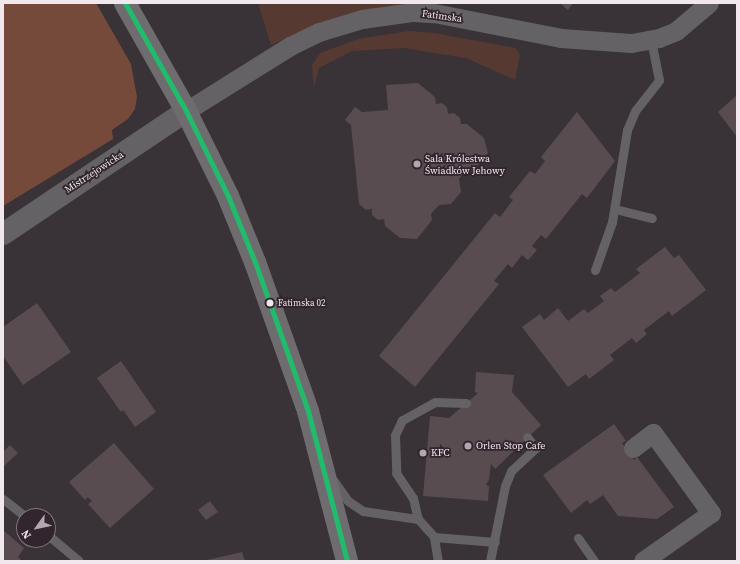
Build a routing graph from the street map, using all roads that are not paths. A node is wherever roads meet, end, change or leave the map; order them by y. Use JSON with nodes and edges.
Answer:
{"nodes":[{"id":1,"x":125,"y":3,"type":"edge"},
{"id":2,"x":709,"y":3,"type":"edge"},
{"id":3,"x":651,"y":40,"type":"junction"},
{"id":4,"x":186,"y":111,"type":"junction"},
{"id":5,"x":615,"y":209,"type":"junction"},
{"id":6,"x":652,"y":218,"type":"dead end"},
{"id":7,"x":3,"y":234,"type":"edge"},
{"id":8,"x":595,"y":270,"type":"dead end"},
{"id":9,"x":466,"y":404,"type":"dead end"},
{"id":10,"x":527,"y":437,"type":"dead end"},
{"id":11,"x":633,"y":448,"type":"dead end"},
{"id":12,"x":320,"y":452,"type":"junction"},
{"id":13,"x":3,"y":499,"type":"edge"},
{"id":14,"x":16,"y":509,"type":"edge"},
{"id":15,"x":418,"y":519,"type":"junction"},
{"id":16,"x":434,"y":537,"type":"junction"},
{"id":17,"x":578,"y":538,"type":"dead end"},
{"id":18,"x":56,"y":542,"type":"edge"},
{"id":19,"x":495,"y":542,"type":"junction"},
{"id":20,"x":79,"y":561,"type":"edge"},
{"id":21,"x":347,"y":561,"type":"edge"},
{"id":22,"x":438,"y":561,"type":"edge"},
{"id":23,"x":490,"y":561,"type":"edge"},
{"id":24,"x":594,"y":561,"type":"edge"},
{"id":25,"x":643,"y":561,"type":"edge"}],
"edges":[{"from":1,"to":4,"type":"main road"},
{"from":2,"to":3,"type":"street","name":"Fatimska"},
{"from":3,"to":4,"type":"street","name":"Fatimska"},
{"from":3,"to":5,"type":"lane"},
{"from":4,"to":7,"type":"street","name":"Mistrzejowicka"},
{"from":4,"to":12,"type":"main road"},
{"from":5,"to":6,"type":"lane"},
{"from":5,"to":8,"type":"lane"},
{"from":9,"to":15,"type":"lane"},
{"from":10,"to":19,"type":"lane"},
{"from":11,"to":25,"type":"street"},
{"from":12,"to":15,"type":"lane"},
{"from":12,"to":21,"type":"main road"},
{"from":13,"to":14,"type":"lane"},
{"from":15,"to":16,"type":"lane"},
{"from":16,"to":19,"type":"lane"},
{"from":16,"to":22,"type":"lane"},
{"from":17,"to":24,"type":"lane"},
{"from":18,"to":20,"type":"lane"},
{"from":19,"to":23,"type":"lane"}]}
